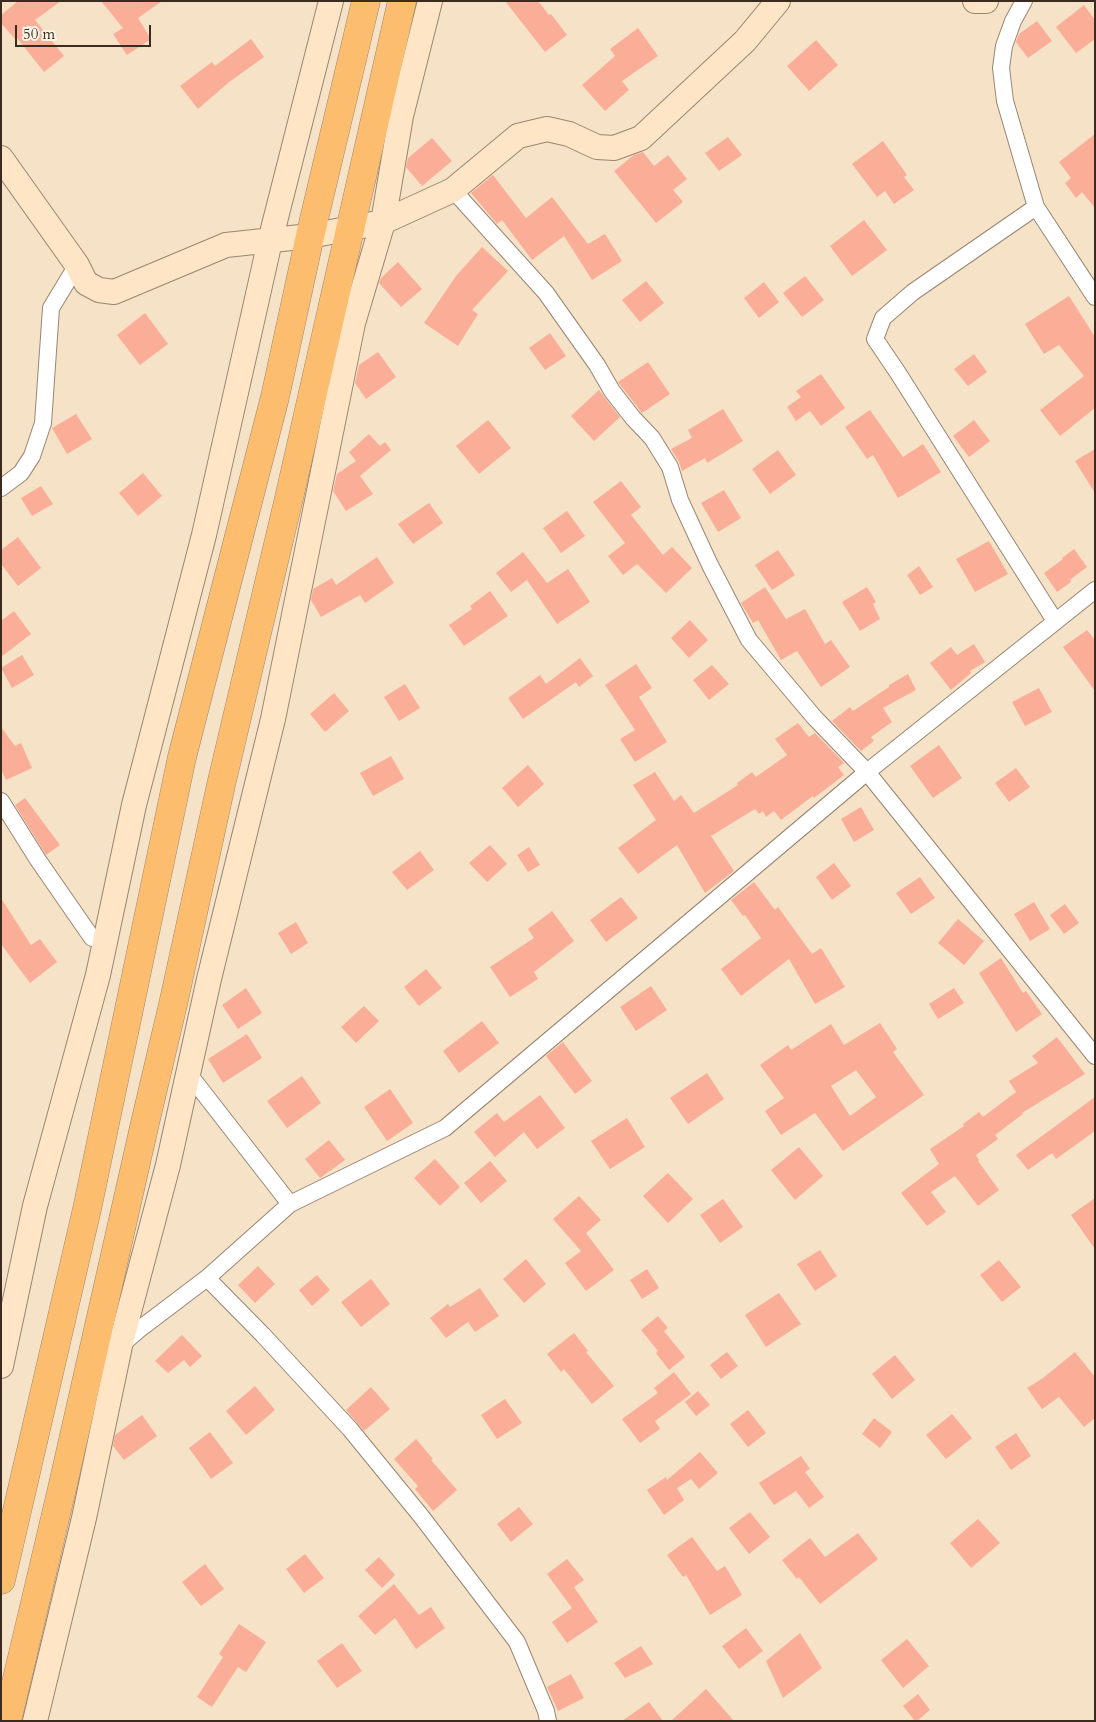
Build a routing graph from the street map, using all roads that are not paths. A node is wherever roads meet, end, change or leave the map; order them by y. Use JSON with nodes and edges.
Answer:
{"nodes":[{"id":1,"x":330,"y":1,"type":"edge"},
{"id":2,"x":366,"y":1,"type":"edge"},
{"id":3,"x":402,"y":1,"type":"edge"},
{"id":4,"x":430,"y":1,"type":"edge"},
{"id":5,"x":778,"y":1,"type":"edge"},
{"id":6,"x":975,"y":1,"type":"edge"},
{"id":7,"x":986,"y":1,"type":"edge"},
{"id":8,"x":1024,"y":1,"type":"edge"},
{"id":9,"x":1,"y":158,"type":"edge"},
{"id":10,"x":453,"y":190,"type":"junction"},
{"id":11,"x":1036,"y":207,"type":"junction"},
{"id":12,"x":383,"y":222,"type":"junction"},
{"id":13,"x":352,"y":227,"type":"junction"},
{"id":14,"x":310,"y":236,"type":"junction"},
{"id":15,"x":270,"y":241,"type":"junction"},
{"id":16,"x":77,"y":265,"type":"junction"},
{"id":17,"x":1095,"y":297,"type":"edge"},
{"id":18,"x":1,"y":488,"type":"edge"},
{"id":19,"x":1095,"y":590,"type":"edge"},
{"id":20,"x":1055,"y":621,"type":"junction"},
{"id":21,"x":867,"y":772,"type":"junction"},
{"id":22,"x":1,"y":801,"type":"edge"},
{"id":23,"x":92,"y":938,"type":"dead end"},
{"id":24,"x":1095,"y":1056,"type":"edge"},
{"id":25,"x":188,"y":1073,"type":"junction"},
{"id":26,"x":290,"y":1204,"type":"junction"},
{"id":27,"x":207,"y":1278,"type":"junction"},
{"id":28,"x":120,"y":1346,"type":"junction"},
{"id":29,"x":1,"y":1366,"type":"edge"},
{"id":30,"x":1,"y":1580,"type":"edge"},
{"id":31,"x":7,"y":1721,"type":"edge"},
{"id":32,"x":35,"y":1721,"type":"edge"},
{"id":33,"x":548,"y":1721,"type":"edge"}],
"edges":[{"from":1,"to":15,"type":"street"},
{"from":2,"to":14,"type":"highway"},
{"from":3,"to":13,"type":"highway"},
{"from":4,"to":12,"type":"street"},
{"from":5,"to":10,"type":"street"},
{"from":6,"to":7,"type":"street"},
{"from":8,"to":11,"type":"street"},
{"from":9,"to":16,"type":"street"},
{"from":10,"to":12,"type":"street"},
{"from":10,"to":21,"type":"street"},
{"from":11,"to":17,"type":"street"},
{"from":11,"to":20,"type":"street"},
{"from":12,"to":13,"type":"street"},
{"from":12,"to":25,"type":"street"},
{"from":13,"to":14,"type":"street"},
{"from":13,"to":31,"type":"highway"},
{"from":14,"to":15,"type":"street"},
{"from":14,"to":30,"type":"highway"},
{"from":15,"to":16,"type":"street"},
{"from":15,"to":29,"type":"street"},
{"from":16,"to":18,"type":"street"},
{"from":19,"to":20,"type":"street"},
{"from":20,"to":21,"type":"street"},
{"from":21,"to":24,"type":"street"},
{"from":21,"to":26,"type":"street"},
{"from":22,"to":23,"type":"street"},
{"from":25,"to":26,"type":"street"},
{"from":25,"to":28,"type":"street"},
{"from":26,"to":27,"type":"street"},
{"from":27,"to":28,"type":"street"},
{"from":27,"to":33,"type":"street"},
{"from":28,"to":32,"type":"street"}]}
